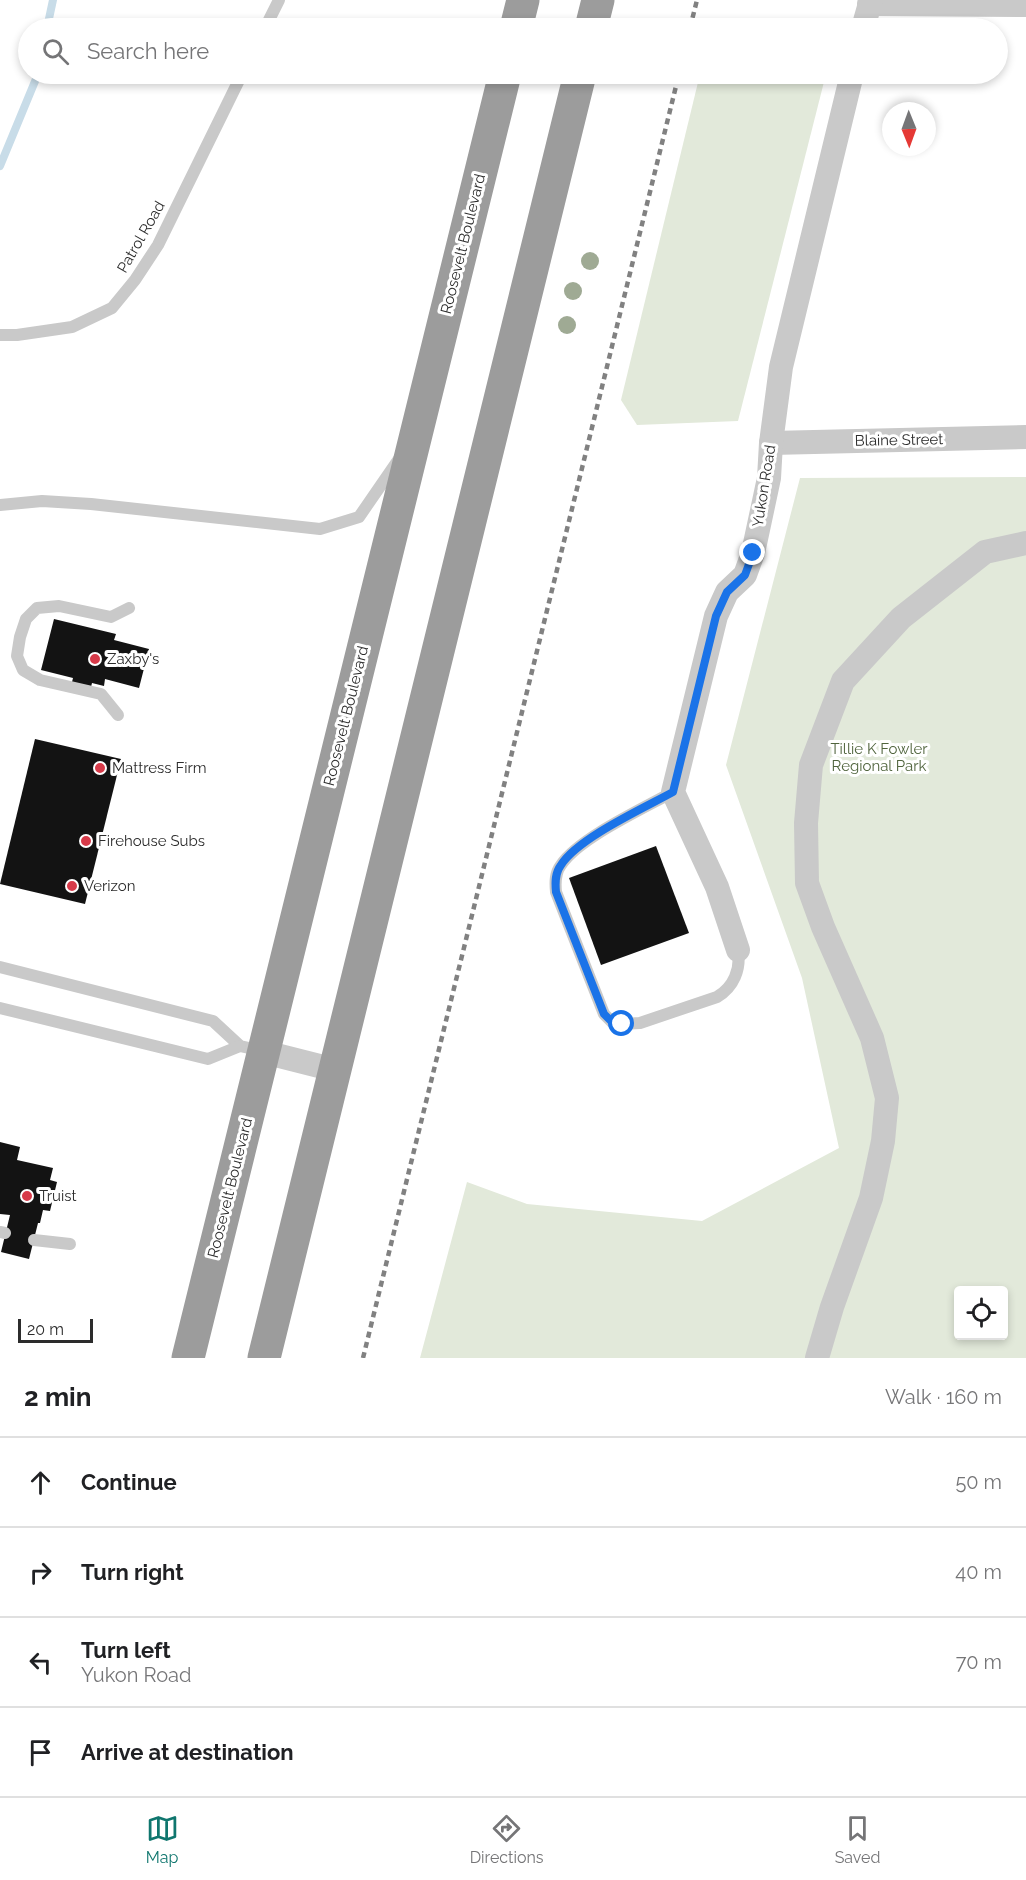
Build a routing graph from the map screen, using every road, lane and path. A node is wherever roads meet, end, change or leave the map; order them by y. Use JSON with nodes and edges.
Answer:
{"nodes":[{"id":1,"x":279,"y":0,"type":"edge"},
{"id":2,"x":523,"y":0,"type":"edge"},
{"id":3,"x":598,"y":0,"type":"edge"},
{"id":4,"x":870,"y":2,"type":"edge"},
{"id":5,"x":1026,"y":5,"type":"edge"},
{"id":6,"x":270,"y":18,"type":"edge"},
{"id":7,"x":518,"y":18,"type":"edge"},
{"id":8,"x":594,"y":18,"type":"edge"},
{"id":9,"x":866,"y":18,"type":"edge"},
{"id":10,"x":237,"y":84,"type":"edge"},
{"id":11,"x":503,"y":84,"type":"edge"},
{"id":12,"x":578,"y":84,"type":"edge"},
{"id":13,"x":850,"y":84,"type":"edge"},
{"id":14,"x":0,"y":335,"type":"edge"},
{"id":15,"x":415,"y":435,"type":"junction"},
{"id":16,"x":1026,"y":437,"type":"edge"},
{"id":17,"x":771,"y":443,"type":"junction"},
{"id":18,"x":0,"y":505,"type":"edge"},
{"id":19,"x":1026,"y":543,"type":"edge"},
{"id":20,"x":129,"y":608,"type":"dead end"},
{"id":21,"x":118,"y":715,"type":"dead end"},
{"id":22,"x":673,"y":792,"type":"junction"},
{"id":23,"x":738,"y":950,"type":"joint"},
{"id":24,"x":0,"y":967,"type":"edge"},
{"id":25,"x":0,"y":1008,"type":"edge"},
{"id":26,"x":252,"y":1049,"type":"junction"},
{"id":27,"x":335,"y":1070,"type":"junction"},
{"id":28,"x":34,"y":1240,"type":"dead end"},
{"id":29,"x":70,"y":1244,"type":"dead end"},
{"id":30,"x":188,"y":1358,"type":"edge"},
{"id":31,"x":264,"y":1358,"type":"edge"},
{"id":32,"x":817,"y":1358,"type":"edge"}],
"edges":[{"from":1,"to":6,"type":"lane"},
{"from":2,"to":7,"type":"highway"},
{"from":3,"to":8,"type":"highway"},
{"from":4,"to":5,"type":"street"},
{"from":4,"to":9,"type":"street"},
{"from":10,"to":14,"type":"lane","name":"Patrol Road"},
{"from":11,"to":15,"type":"highway","name":"Roosevelt Boulevard"},
{"from":12,"to":27,"type":"highway"},
{"from":13,"to":17,"type":"street","name":"Yukon Road"},
{"from":15,"to":18,"type":"lane"},
{"from":15,"to":26,"type":"highway","name":"Roosevelt Boulevard"},
{"from":16,"to":17,"type":"street","name":"Blaine Street"},
{"from":17,"to":22,"type":"street","name":"Yukon Road"},
{"from":19,"to":32,"type":"street"},
{"from":20,"to":21,"type":"lane"},
{"from":22,"to":23,"type":"street"},
{"from":22,"to":23,"type":"lane"},
{"from":24,"to":26,"type":"lane"},
{"from":25,"to":26,"type":"lane"},
{"from":26,"to":27,"type":"street"},
{"from":26,"to":30,"type":"highway","name":"Roosevelt Boulevard"},
{"from":27,"to":31,"type":"highway"},
{"from":28,"to":29,"type":"lane"}]}
